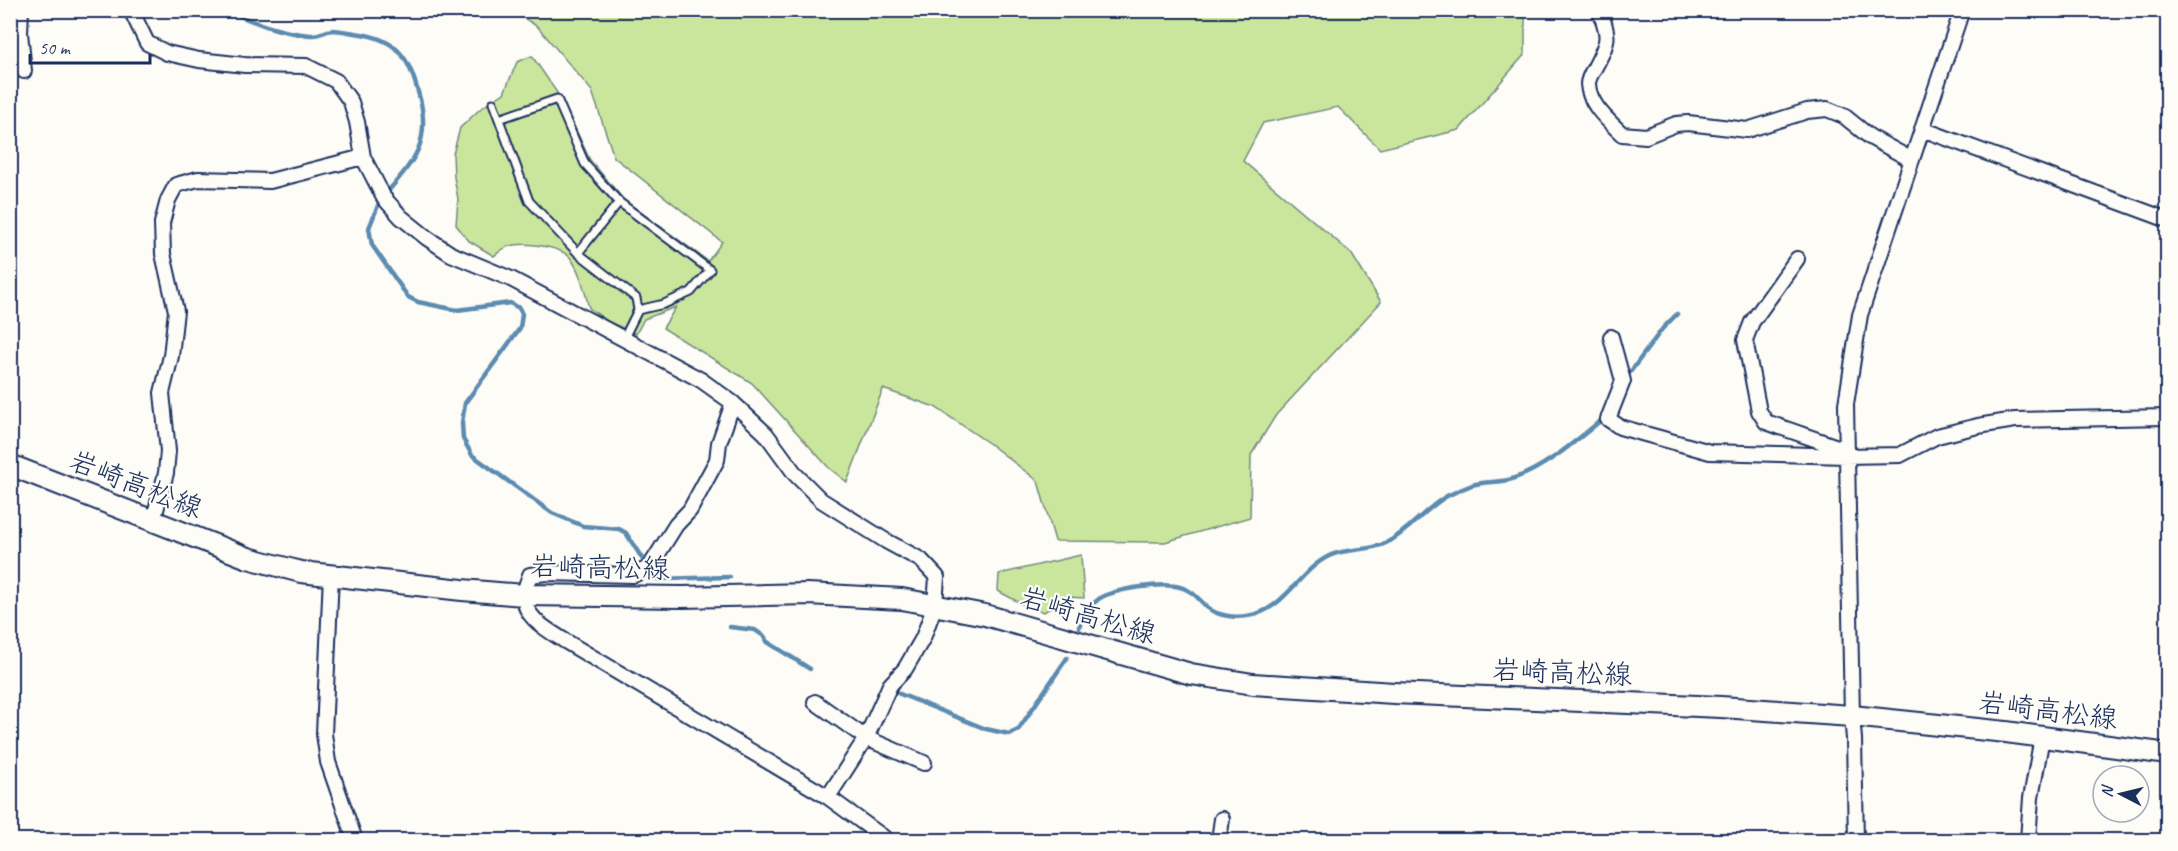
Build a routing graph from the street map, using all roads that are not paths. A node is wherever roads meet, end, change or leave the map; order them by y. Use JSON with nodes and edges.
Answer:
{"nodes":[{"id":1,"x":21,"y":10,"type":"edge"},
{"id":2,"x":130,"y":10,"type":"edge"},
{"id":3,"x":1599,"y":10,"type":"edge"},
{"id":4,"x":1962,"y":10,"type":"edge"},
{"id":5,"x":24,"y":71,"type":"dead end"},
{"id":6,"x":493,"y":103,"type":"dead end"},
{"id":7,"x":499,"y":119,"type":"junction"},
{"id":8,"x":1922,"y":129,"type":"junction"},
{"id":9,"x":363,"y":157,"type":"junction"},
{"id":10,"x":1912,"y":160,"type":"junction"},
{"id":11,"x":619,"y":201,"type":"junction"},
{"id":12,"x":2168,"y":220,"type":"edge"},
{"id":13,"x":578,"y":253,"type":"junction"},
{"id":14,"x":1797,"y":259,"type":"dead end"},
{"id":15,"x":638,"y":310,"type":"junction"},
{"id":16,"x":1611,"y":338,"type":"dead end"},
{"id":17,"x":623,"y":340,"type":"junction"},
{"id":18,"x":733,"y":402,"type":"junction"},
{"id":19,"x":2168,"y":417,"type":"edge"},
{"id":20,"x":1846,"y":453,"type":"junction"},
{"id":21,"x":12,"y":470,"type":"edge"},
{"id":22,"x":153,"y":521,"type":"junction"},
{"id":23,"x":331,"y":575,"type":"junction"},
{"id":24,"x":524,"y":595,"type":"junction"},
{"id":25,"x":935,"y":605,"type":"junction"},
{"id":26,"x":815,"y":702,"type":"dead end"},
{"id":27,"x":1852,"y":716,"type":"junction"},
{"id":28,"x":2042,"y":737,"type":"junction"},
{"id":29,"x":866,"y":738,"type":"junction"},
{"id":30,"x":2168,"y":754,"type":"edge"},
{"id":31,"x":924,"y":763,"type":"dead end"},
{"id":32,"x":828,"y":797,"type":"junction"},
{"id":33,"x":1222,"y":819,"type":"dead end"},
{"id":34,"x":356,"y":840,"type":"edge"},
{"id":35,"x":887,"y":840,"type":"edge"},
{"id":36,"x":1220,"y":840,"type":"edge"},
{"id":37,"x":1856,"y":840,"type":"edge"},
{"id":38,"x":2028,"y":840,"type":"edge"}],
"edges":[{"from":1,"to":5,"type":"street"},
{"from":2,"to":9,"type":"street"},
{"from":3,"to":10,"type":"street"},
{"from":4,"to":8,"type":"street"},
{"from":6,"to":7,"type":"lane"},
{"from":7,"to":11,"type":"lane"},
{"from":7,"to":13,"type":"lane"},
{"from":8,"to":10,"type":"street"},
{"from":8,"to":12,"type":"street"},
{"from":9,"to":17,"type":"street"},
{"from":9,"to":22,"type":"street"},
{"from":10,"to":20,"type":"street"},
{"from":11,"to":13,"type":"lane"},
{"from":11,"to":15,"type":"lane"},
{"from":13,"to":15,"type":"lane"},
{"from":14,"to":20,"type":"street"},
{"from":15,"to":17,"type":"lane"},
{"from":16,"to":20,"type":"street"},
{"from":17,"to":18,"type":"street"},
{"from":18,"to":24,"type":"street"},
{"from":18,"to":25,"type":"street"},
{"from":19,"to":20,"type":"street"},
{"from":20,"to":27,"type":"street"},
{"from":21,"to":22,"type":"main road","name":"岩崎高松線"},
{"from":22,"to":23,"type":"main road","name":"岩崎高松線"},
{"from":23,"to":24,"type":"main road","name":"岩崎高松線"},
{"from":23,"to":34,"type":"street"},
{"from":24,"to":25,"type":"main road","name":"岩崎高松線"},
{"from":24,"to":32,"type":"street"},
{"from":25,"to":27,"type":"main road","name":"岩崎高松線"},
{"from":25,"to":29,"type":"street"},
{"from":26,"to":29,"type":"street"},
{"from":27,"to":28,"type":"main road","name":"岩崎高松線"},
{"from":27,"to":37,"type":"street"},
{"from":28,"to":30,"type":"main road","name":"岩崎高松線"},
{"from":28,"to":38,"type":"street"},
{"from":29,"to":31,"type":"street"},
{"from":29,"to":32,"type":"street"},
{"from":32,"to":35,"type":"street"},
{"from":33,"to":36,"type":"street"}]}
